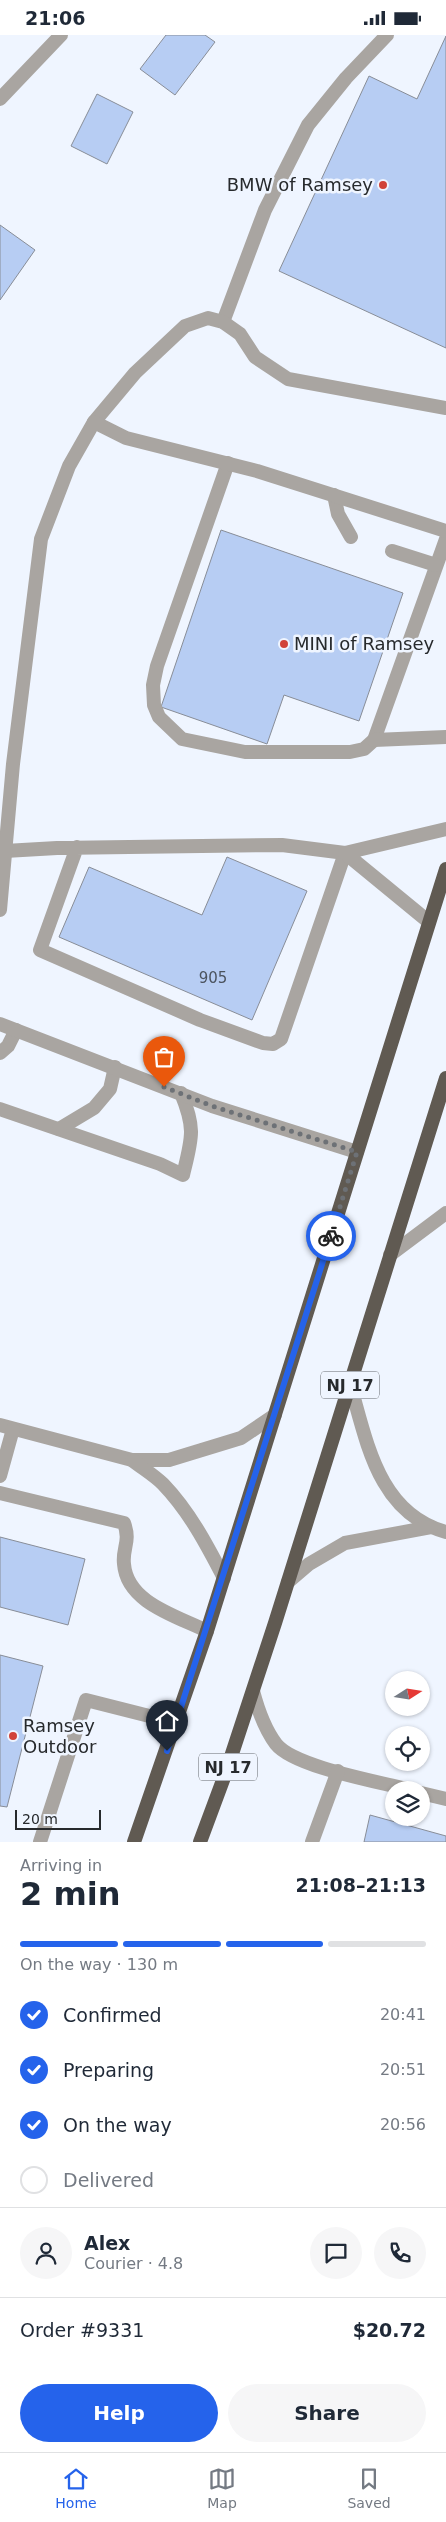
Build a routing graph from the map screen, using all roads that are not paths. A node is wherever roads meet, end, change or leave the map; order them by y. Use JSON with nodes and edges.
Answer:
{"nodes":[{"id":1,"x":61,"y":35,"type":"edge"},
{"id":2,"x":387,"y":35,"type":"edge"},
{"id":3,"x":0,"y":99,"type":"edge"},
{"id":4,"x":223,"y":322,"type":"junction"},
{"id":5,"x":446,"y":408,"type":"edge"},
{"id":6,"x":94,"y":422,"type":"junction"},
{"id":7,"x":228,"y":463,"type":"junction"},
{"id":8,"x":334,"y":495,"type":"junction"},
{"id":9,"x":446,"y":531,"type":"edge"},
{"id":10,"x":351,"y":537,"type":"dead end"},
{"id":11,"x":446,"y":539,"type":"edge"},
{"id":12,"x":392,"y":551,"type":"dead end"},
{"id":13,"x":436,"y":565,"type":"junction"},
{"id":14,"x":446,"y":737,"type":"edge"},
{"id":15,"x":374,"y":739,"type":"junction"},
{"id":16,"x":446,"y":829,"type":"edge"},
{"id":17,"x":77,"y":847,"type":"junction"},
{"id":18,"x":5,"y":851,"type":"junction"},
{"id":19,"x":345,"y":853,"type":"junction"},
{"id":20,"x":446,"y":869,"type":"edge"},
{"id":21,"x":0,"y":910,"type":"edge"},
{"id":22,"x":429,"y":923,"type":"junction"},
{"id":23,"x":0,"y":1023,"type":"edge"},
{"id":24,"x":16,"y":1029,"type":"junction"},
{"id":25,"x":0,"y":1053,"type":"edge"},
{"id":26,"x":115,"y":1067,"type":"junction"},
{"id":27,"x":446,"y":1078,"type":"edge"},
{"id":28,"x":181,"y":1093,"type":"junction"},
{"id":29,"x":0,"y":1109,"type":"edge"},
{"id":30,"x":59,"y":1129,"type":"junction"},
{"id":31,"x":357,"y":1152,"type":"junction"},
{"id":32,"x":446,"y":1213,"type":"edge"},
{"id":33,"x":390,"y":1255,"type":"junction"},
{"id":34,"x":350,"y":1384,"type":"junction"},
{"id":35,"x":275,"y":1415,"type":"junction"},
{"id":36,"x":7,"y":1427,"type":"edge"},
{"id":37,"x":132,"y":1460,"type":"junction"},
{"id":38,"x":0,"y":1475,"type":"edge"},
{"id":39,"x":0,"y":1493,"type":"edge"},
{"id":40,"x":431,"y":1527,"type":"junction"},
{"id":41,"x":446,"y":1531,"type":"edge"},
{"id":42,"x":224,"y":1578,"type":"junction"},
{"id":43,"x":288,"y":1582,"type":"junction"},
{"id":44,"x":207,"y":1631,"type":"junction"},
{"id":45,"x":253,"y":1691,"type":"junction"},
{"id":46,"x":176,"y":1723,"type":"junction"},
{"id":47,"x":338,"y":1771,"type":"junction"},
{"id":48,"x":385,"y":1783,"type":"edge"},
{"id":49,"x":430,"y":1795,"type":"edge"},
{"id":50,"x":446,"y":1799,"type":"edge"},
{"id":51,"x":40,"y":1842,"type":"edge"},
{"id":52,"x":134,"y":1842,"type":"edge"},
{"id":53,"x":200,"y":1842,"type":"edge"},
{"id":54,"x":312,"y":1842,"type":"edge"}],
"edges":[{"from":1,"to":3,"type":"street"},
{"from":2,"to":4,"type":"street"},
{"from":4,"to":5,"type":"street"},
{"from":4,"to":6,"type":"street"},
{"from":6,"to":7,"type":"street"},
{"from":6,"to":18,"type":"street"},
{"from":7,"to":8,"type":"street"},
{"from":7,"to":15,"type":"street"},
{"from":8,"to":9,"type":"street"},
{"from":8,"to":10,"type":"street"},
{"from":11,"to":13,"type":"street"},
{"from":12,"to":13,"type":"street"},
{"from":13,"to":15,"type":"street"},
{"from":14,"to":15,"type":"street"},
{"from":16,"to":19,"type":"street"},
{"from":17,"to":18,"type":"street"},
{"from":17,"to":19,"type":"street"},
{"from":17,"to":19,"type":"street"},
{"from":18,"to":21,"type":"street"},
{"from":19,"to":22,"type":"street"},
{"from":20,"to":22,"type":"highway"},
{"from":22,"to":31,"type":"highway"},
{"from":23,"to":24,"type":"street"},
{"from":24,"to":25,"type":"street"},
{"from":24,"to":26,"type":"street"},
{"from":26,"to":28,"type":"street"},
{"from":26,"to":30,"type":"street"},
{"from":27,"to":33,"type":"highway","number":"NJ 17"},
{"from":28,"to":30,"type":"street"},
{"from":28,"to":31,"type":"street"},
{"from":29,"to":30,"type":"street"},
{"from":31,"to":35,"type":"highway"},
{"from":32,"to":33,"type":"street"},
{"from":33,"to":34,"type":"highway","number":"NJ 17"},
{"from":34,"to":40,"type":"street"},
{"from":34,"to":43,"type":"highway","number":"NJ 17"},
{"from":35,"to":37,"type":"street"},
{"from":35,"to":42,"type":"highway"},
{"from":36,"to":37,"type":"street"},
{"from":36,"to":38,"type":"street"},
{"from":37,"to":42,"type":"street"},
{"from":39,"to":44,"type":"street"},
{"from":40,"to":41,"type":"street"},
{"from":40,"to":43,"type":"street"},
{"from":42,"to":44,"type":"highway"},
{"from":43,"to":45,"type":"highway","number":"NJ 17"},
{"from":44,"to":46,"type":"highway"},
{"from":45,"to":47,"type":"street"},
{"from":45,"to":53,"type":"highway","number":"NJ 17"},
{"from":46,"to":51,"type":"street"},
{"from":46,"to":52,"type":"highway"},
{"from":47,"to":48,"type":"street"},
{"from":47,"to":54,"type":"street"},
{"from":49,"to":50,"type":"street"}]}
